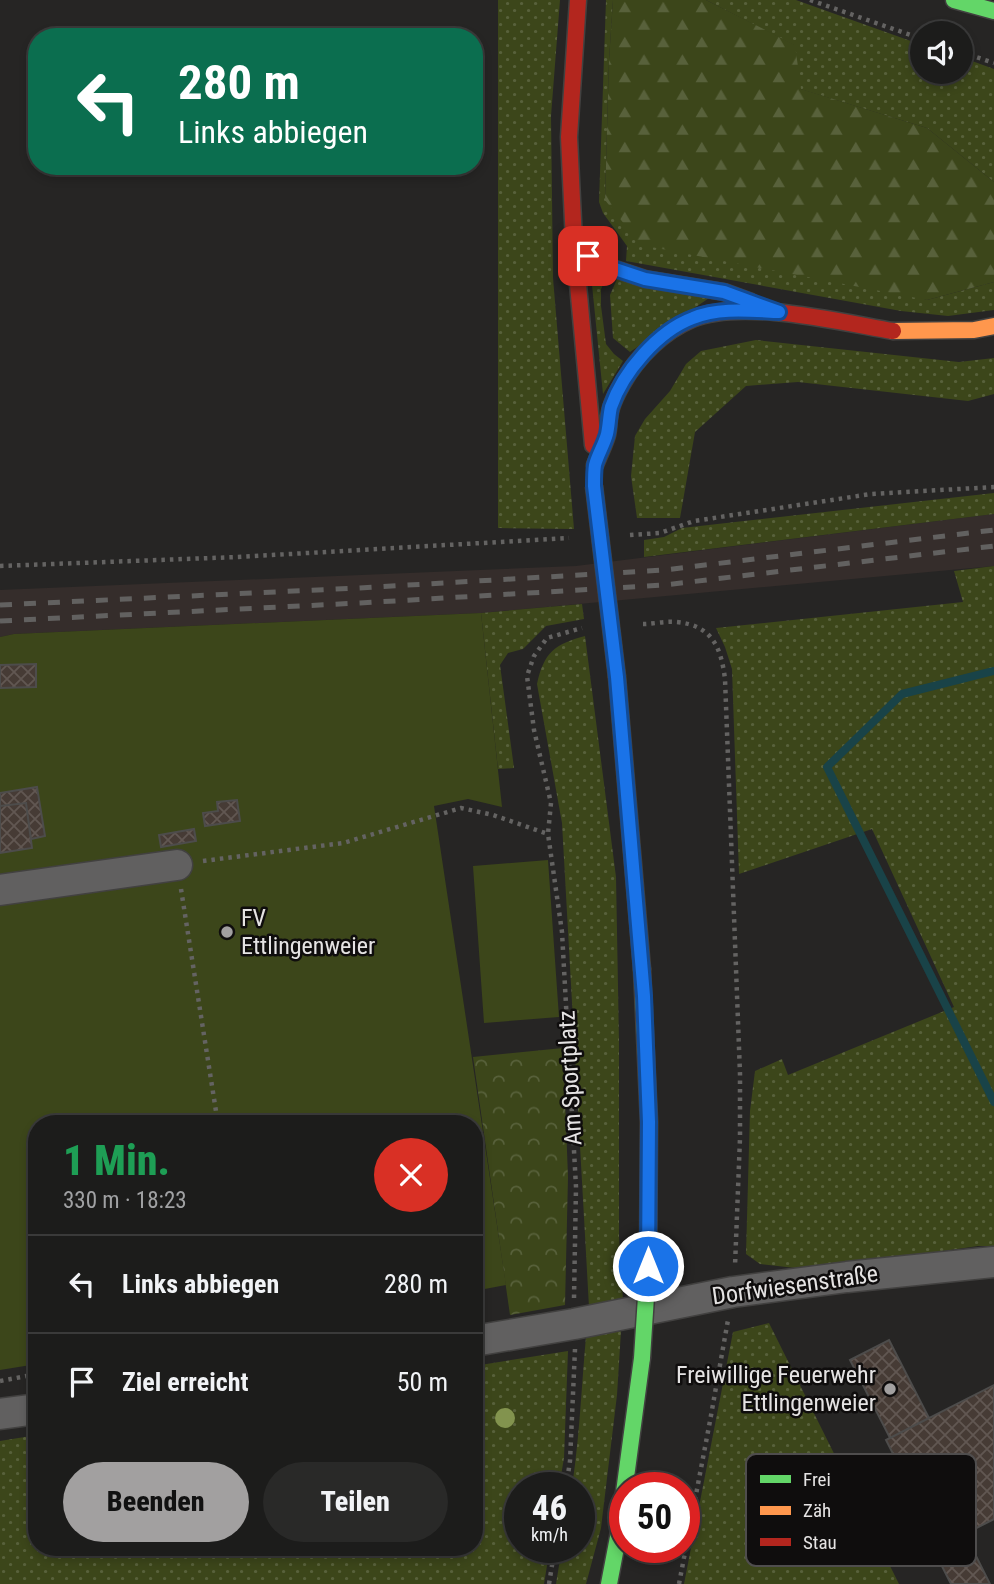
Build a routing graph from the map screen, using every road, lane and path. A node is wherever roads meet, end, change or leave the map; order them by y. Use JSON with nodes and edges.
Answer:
{"nodes":[{"id":1,"x":578,"y":0,"type":"edge"},
{"id":2,"x":810,"y":0,"type":"edge"},
{"id":3,"x":954,"y":0,"type":"edge"},
{"id":4,"x":994,"y":11,"type":"edge"},
{"id":5,"x":910,"y":35,"type":"edge"},
{"id":6,"x":973,"y":56,"type":"edge"},
{"id":7,"x":994,"y":63,"type":"edge"},
{"id":8,"x":574,"y":242,"type":"junction"},
{"id":9,"x":779,"y":312,"type":"junction"},
{"id":10,"x":994,"y":326,"type":"edge"},
{"id":11,"x":595,"y":465,"type":"junction"},
{"id":12,"x":994,"y":487,"type":"edge"},
{"id":13,"x":619,"y":536,"type":"dead end"},
{"id":14,"x":578,"y":538,"type":"dead end"},
{"id":15,"x":0,"y":566,"type":"edge"},
{"id":16,"x":722,"y":660,"type":"dead end"},
{"id":17,"x":177,"y":865,"type":"junction"},
{"id":18,"x":0,"y":890,"type":"edge"},
{"id":19,"x":217,"y":1115,"type":"edge"},
{"id":20,"x":994,"y":1262,"type":"edge"},
{"id":21,"x":733,"y":1292,"type":"junction"},
{"id":22,"x":574,"y":1324,"type":"junction"},
{"id":23,"x":483,"y":1339,"type":"edge"},
{"id":24,"x":28,"y":1376,"type":"edge"},
{"id":25,"x":0,"y":1381,"type":"edge"},
{"id":26,"x":28,"y":1410,"type":"edge"},
{"id":27,"x":0,"y":1414,"type":"edge"},
{"id":28,"x":568,"y":1472,"type":"edge"},
{"id":29,"x":552,"y":1563,"type":"edge"},
{"id":30,"x":549,"y":1584,"type":"edge"},
{"id":31,"x":609,"y":1584,"type":"edge"},
{"id":32,"x":679,"y":1584,"type":"edge"}],
"edges":[{"from":1,"to":8,"type":"main road"},
{"from":2,"to":5,"type":"path"},
{"from":3,"to":4,"type":"main road"},
{"from":6,"to":7,"type":"path"},
{"from":8,"to":9,"type":"main road"},
{"from":8,"to":11,"type":"main road"},
{"from":9,"to":10,"type":"main road"},
{"from":9,"to":11,"type":"main road"},
{"from":11,"to":31,"type":"main road","bridge":true},
{"from":12,"to":13,"type":"path"},
{"from":14,"to":15,"type":"path"},
{"from":16,"to":21,"type":"path"},
{"from":17,"to":18,"type":"street"},
{"from":17,"to":19,"type":"path"},
{"from":17,"to":22,"type":"path","name":"Am Sportplatz"},
{"from":20,"to":21,"type":"street","name":"Dorfwiesenstraße"},
{"from":21,"to":22,"type":"street","name":"Dorfwiesenstraße"},
{"from":21,"to":32,"type":"path"},
{"from":22,"to":23,"type":"street","name":"Dorfwiesenstraße"},
{"from":22,"to":28,"type":"path","name":"Am Sportplatz"},
{"from":24,"to":25,"type":"path"},
{"from":26,"to":27,"type":"street"},
{"from":29,"to":30,"type":"path"}]}
